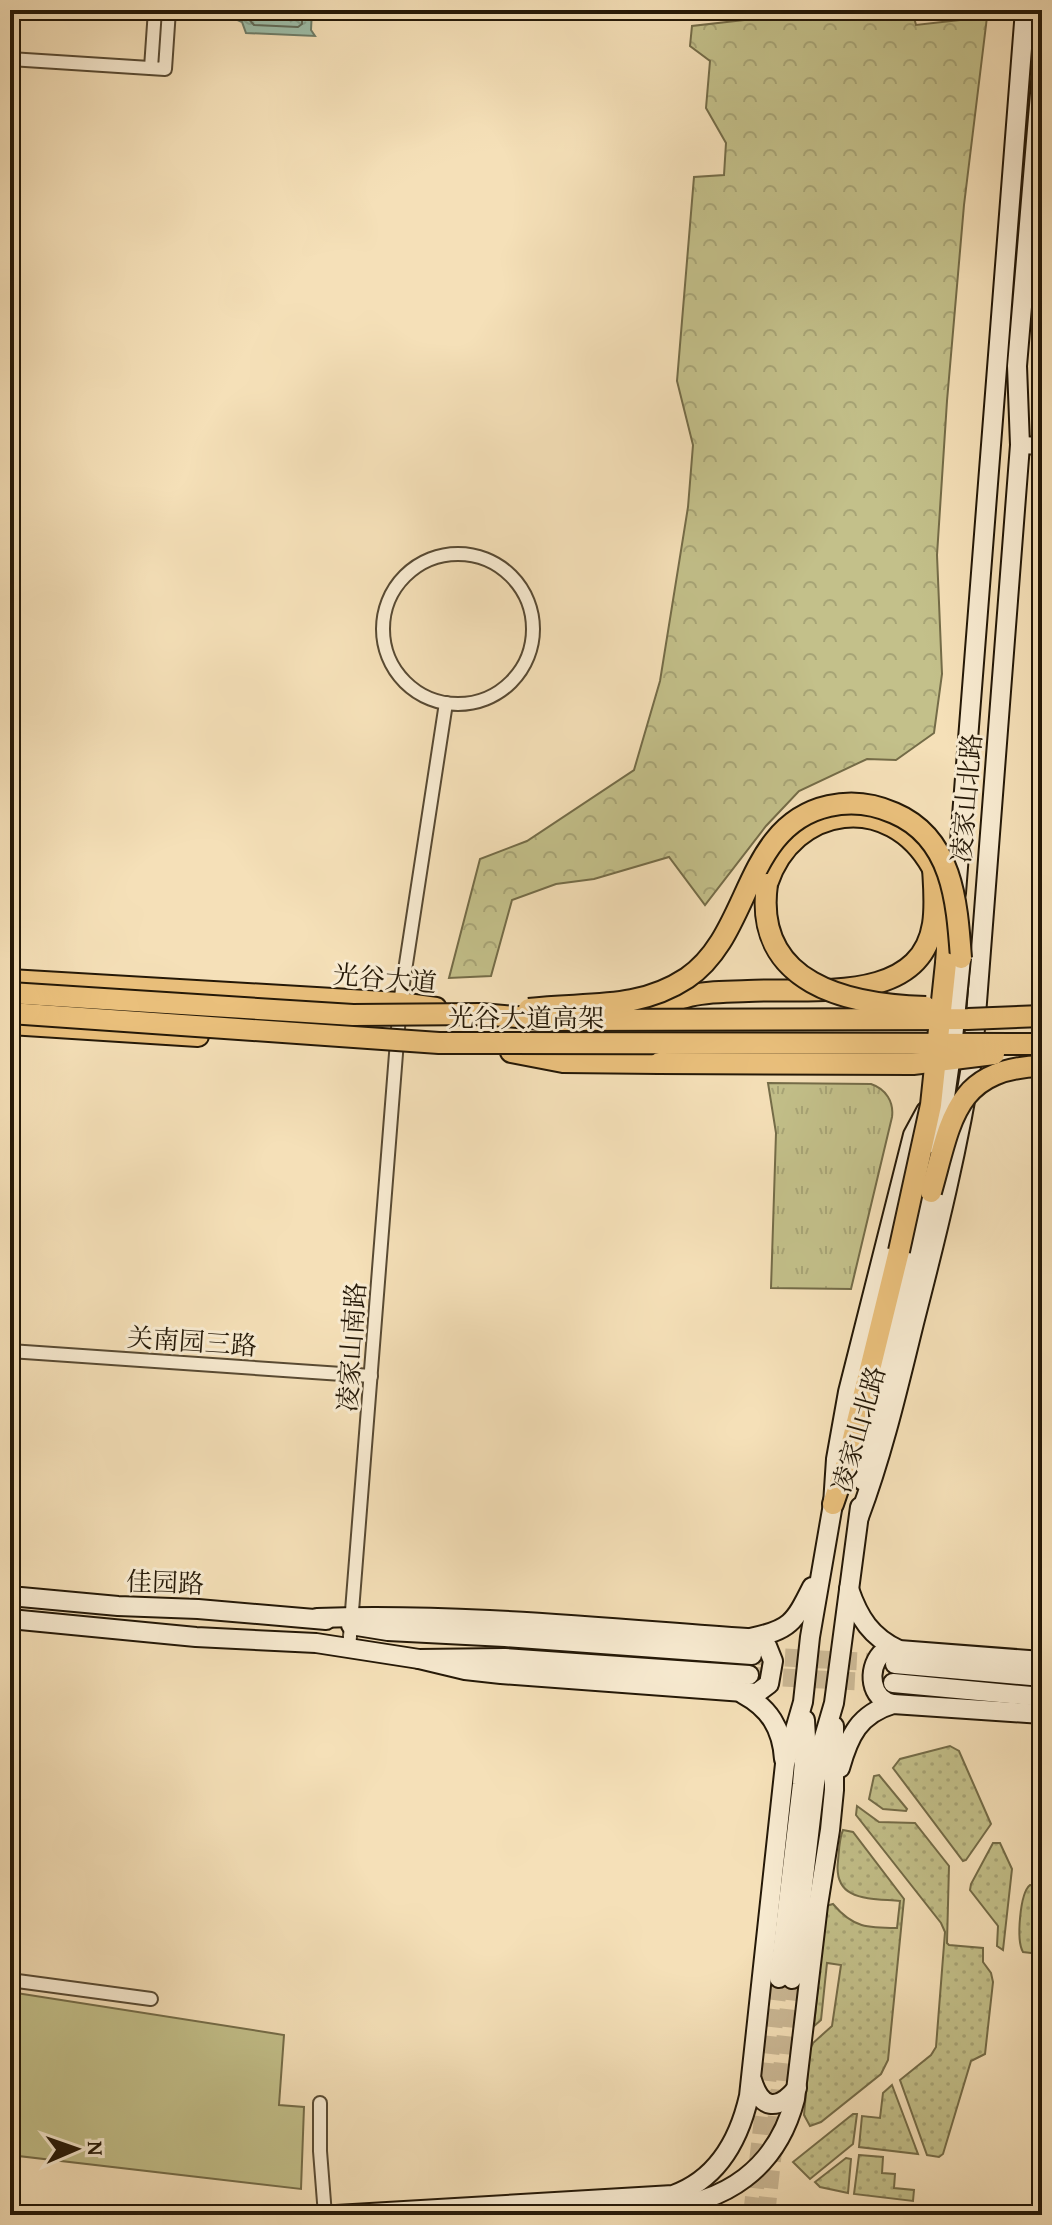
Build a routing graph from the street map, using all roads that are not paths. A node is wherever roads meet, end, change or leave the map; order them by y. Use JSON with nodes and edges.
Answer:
{"nodes":[{"id":1,"x":155,"y":10,"type":"edge"},
{"id":2,"x":169,"y":10,"type":"edge"},
{"id":3,"x":1025,"y":10,"type":"edge"},
{"id":4,"x":10,"y":59,"type":"edge"},
{"id":5,"x":158,"y":69,"type":"junction"},
{"id":6,"x":1042,"y":70,"type":"edge"},
{"id":7,"x":1017,"y":366,"type":"junction"},
{"id":8,"x":1020,"y":445,"type":"junction"},
{"id":9,"x":1042,"y":446,"type":"edge"},
{"id":10,"x":446,"y":703,"type":"junction"},
{"id":11,"x":933,"y":868,"type":"junction"},
{"id":12,"x":961,"y":958,"type":"junction"},
{"id":13,"x":10,"y":980,"type":"edge"},
{"id":14,"x":10,"y":993,"type":"edge"},
{"id":15,"x":400,"y":1003,"type":"junction"},
{"id":16,"x":10,"y":1013,"type":"edge"},
{"id":17,"x":481,"y":1014,"type":"junction"},
{"id":18,"x":634,"y":1017,"type":"junction"},
{"id":19,"x":1035,"y":1017,"type":"edge"},
{"id":20,"x":975,"y":1019,"type":"junction"},
{"id":21,"x":945,"y":1021,"type":"junction"},
{"id":22,"x":10,"y":1024,"type":"edge"},
{"id":23,"x":1042,"y":1045,"type":"edge"},
{"id":24,"x":397,"y":1049,"type":"junction"},
{"id":25,"x":511,"y":1052,"type":"junction"},
{"id":26,"x":942,"y":1053,"type":"junction"},
{"id":27,"x":1042,"y":1053,"type":"edge"},
{"id":28,"x":973,"y":1054,"type":"junction"},
{"id":29,"x":1042,"y":1066,"type":"edge"},
{"id":30,"x":930,"y":1103,"type":"junction"},
{"id":31,"x":964,"y":1113,"type":"junction"},
{"id":32,"x":931,"y":1192,"type":"junction"},
{"id":33,"x":10,"y":1351,"type":"edge"},
{"id":34,"x":371,"y":1376,"type":"junction"},
{"id":35,"x":833,"y":1504,"type":"junction"},
{"id":36,"x":859,"y":1517,"type":"junction"},
{"id":37,"x":820,"y":1572,"type":"junction"},
{"id":38,"x":848,"y":1586,"type":"junction"},
{"id":39,"x":10,"y":1596,"type":"edge"},
{"id":40,"x":10,"y":1619,"type":"edge"},
{"id":41,"x":352,"y":1621,"type":"junction"},
{"id":42,"x":749,"y":1647,"type":"junction"},
{"id":43,"x":349,"y":1649,"type":"junction"},
{"id":44,"x":897,"y":1657,"type":"junction"},
{"id":45,"x":1042,"y":1661,"type":"edge"},
{"id":46,"x":1042,"y":1677,"type":"edge"},
{"id":47,"x":893,"y":1683,"type":"tunnel mouth"},
{"id":48,"x":745,"y":1684,"type":"junction"},
{"id":49,"x":1042,"y":1697,"type":"edge"},
{"id":50,"x":803,"y":1702,"type":"junction"},
{"id":51,"x":834,"y":1703,"type":"junction"},
{"id":52,"x":893,"y":1704,"type":"junction"},
{"id":53,"x":1042,"y":1714,"type":"edge"},
{"id":54,"x":785,"y":1764,"type":"junction"},
{"id":55,"x":834,"y":1790,"type":"junction"},
{"id":56,"x":10,"y":1980,"type":"edge"},
{"id":57,"x":151,"y":1999,"type":"dead end"},
{"id":58,"x":751,"y":2078,"type":"junction"},
{"id":59,"x":797,"y":2088,"type":"junction"},
{"id":60,"x":320,"y":2103,"type":"dead end"},
{"id":61,"x":325,"y":2215,"type":"edge"},
{"id":62,"x":336,"y":2215,"type":"edge"},
{"id":63,"x":529,"y":2215,"type":"edge"}],
"edges":[{"from":1,"to":5,"type":"street"},
{"from":2,"to":5,"type":"street"},
{"from":3,"to":21,"type":"main road"},
{"from":4,"to":5,"type":"street"},
{"from":6,"to":7,"type":"main road","name":"凌家山北路"},
{"from":7,"to":8,"type":"main road","name":"凌家山北路"},
{"from":7,"to":12,"type":"main road","bridge":true},
{"from":8,"to":9,"type":"street"},
{"from":8,"to":20,"type":"main road","name":"凌家山北路"},
{"from":10,"to":10,"type":"street"},
{"from":10,"to":15,"type":"street","name":"凌家山南路"},
{"from":11,"to":18,"type":"main road","bridge":true},
{"from":11,"to":19,"type":"main road","bridge":true},
{"from":11,"to":35,"type":"main road","bridge":true},
{"from":12,"to":17,"type":"main road","bridge":true},
{"from":12,"to":32,"type":"main road","bridge":true},
{"from":13,"to":15,"type":"main road","name":"光谷大道"},
{"from":14,"to":17,"type":"main road","name":"光谷大道高架","bridge":true},
{"from":15,"to":18,"type":"main road","name":"光谷大道"},
{"from":15,"to":24,"type":"street","name":"凌家山南路"},
{"from":16,"to":23,"type":"main road","name":"光谷大道高架","bridge":true},
{"from":17,"to":19,"type":"main road","name":"光谷大道高架","bridge":true},
{"from":18,"to":21,"type":"main road","name":"光谷大道"},
{"from":19,"to":20,"type":"main road","name":"光谷大道"},
{"from":20,"to":21,"type":"main road","name":"光谷大道"},
{"from":20,"to":28,"type":"main road","name":"凌家山北路"},
{"from":21,"to":26,"type":"main road"},
{"from":22,"to":24,"type":"main road"},
{"from":23,"to":25,"type":"main road","bridge":true},
{"from":24,"to":25,"type":"main road"},
{"from":24,"to":34,"type":"street","name":"凌家山南路"},
{"from":25,"to":26,"type":"main road"},
{"from":26,"to":28,"type":"main road"},
{"from":26,"to":30,"type":"main road"},
{"from":27,"to":28,"type":"main road"},
{"from":28,"to":31,"type":"main road","name":"凌家山北路"},
{"from":29,"to":32,"type":"main road","bridge":true},
{"from":30,"to":31,"type":"street"},
{"from":30,"to":35,"type":"main road"},
{"from":31,"to":36,"type":"main road","name":"凌家山北路"},
{"from":32,"to":36,"type":"main road"},
{"from":33,"to":34,"type":"street","name":"关南园三路"},
{"from":34,"to":41,"type":"street","name":"凌家山南路"},
{"from":35,"to":37,"type":"main road"},
{"from":36,"to":38,"type":"main road"},
{"from":37,"to":42,"type":"main road"},
{"from":37,"to":50,"type":"main road"},
{"from":38,"to":44,"type":"main road"},
{"from":38,"to":51,"type":"main road"},
{"from":39,"to":41,"type":"main road","name":"佳园路"},
{"from":40,"to":43,"type":"main road","name":"佳园路"},
{"from":41,"to":42,"type":"main road","name":"佳园路"},
{"from":41,"to":43,"type":"street","name":"凌家山南路"},
{"from":42,"to":48,"type":"main road"},
{"from":43,"to":48,"type":"main road","name":"佳园路"},
{"from":44,"to":45,"type":"main road"},
{"from":44,"to":46,"type":"main road"},
{"from":44,"to":52,"type":"main road"},
{"from":47,"to":49,"type":"main road"},
{"from":48,"to":54,"type":"main road"},
{"from":50,"to":51,"type":"main road"},
{"from":50,"to":54,"type":"main road"},
{"from":51,"to":55,"type":"main road"},
{"from":52,"to":53,"type":"main road"},
{"from":52,"to":55,"type":"main road"},
{"from":54,"to":58,"type":"main road"},
{"from":55,"to":59,"type":"main road"},
{"from":56,"to":57,"type":"street"},
{"from":58,"to":59,"type":"main road"},
{"from":58,"to":62,"type":"main road"},
{"from":59,"to":63,"type":"main road"},
{"from":60,"to":61,"type":"street"}]}
